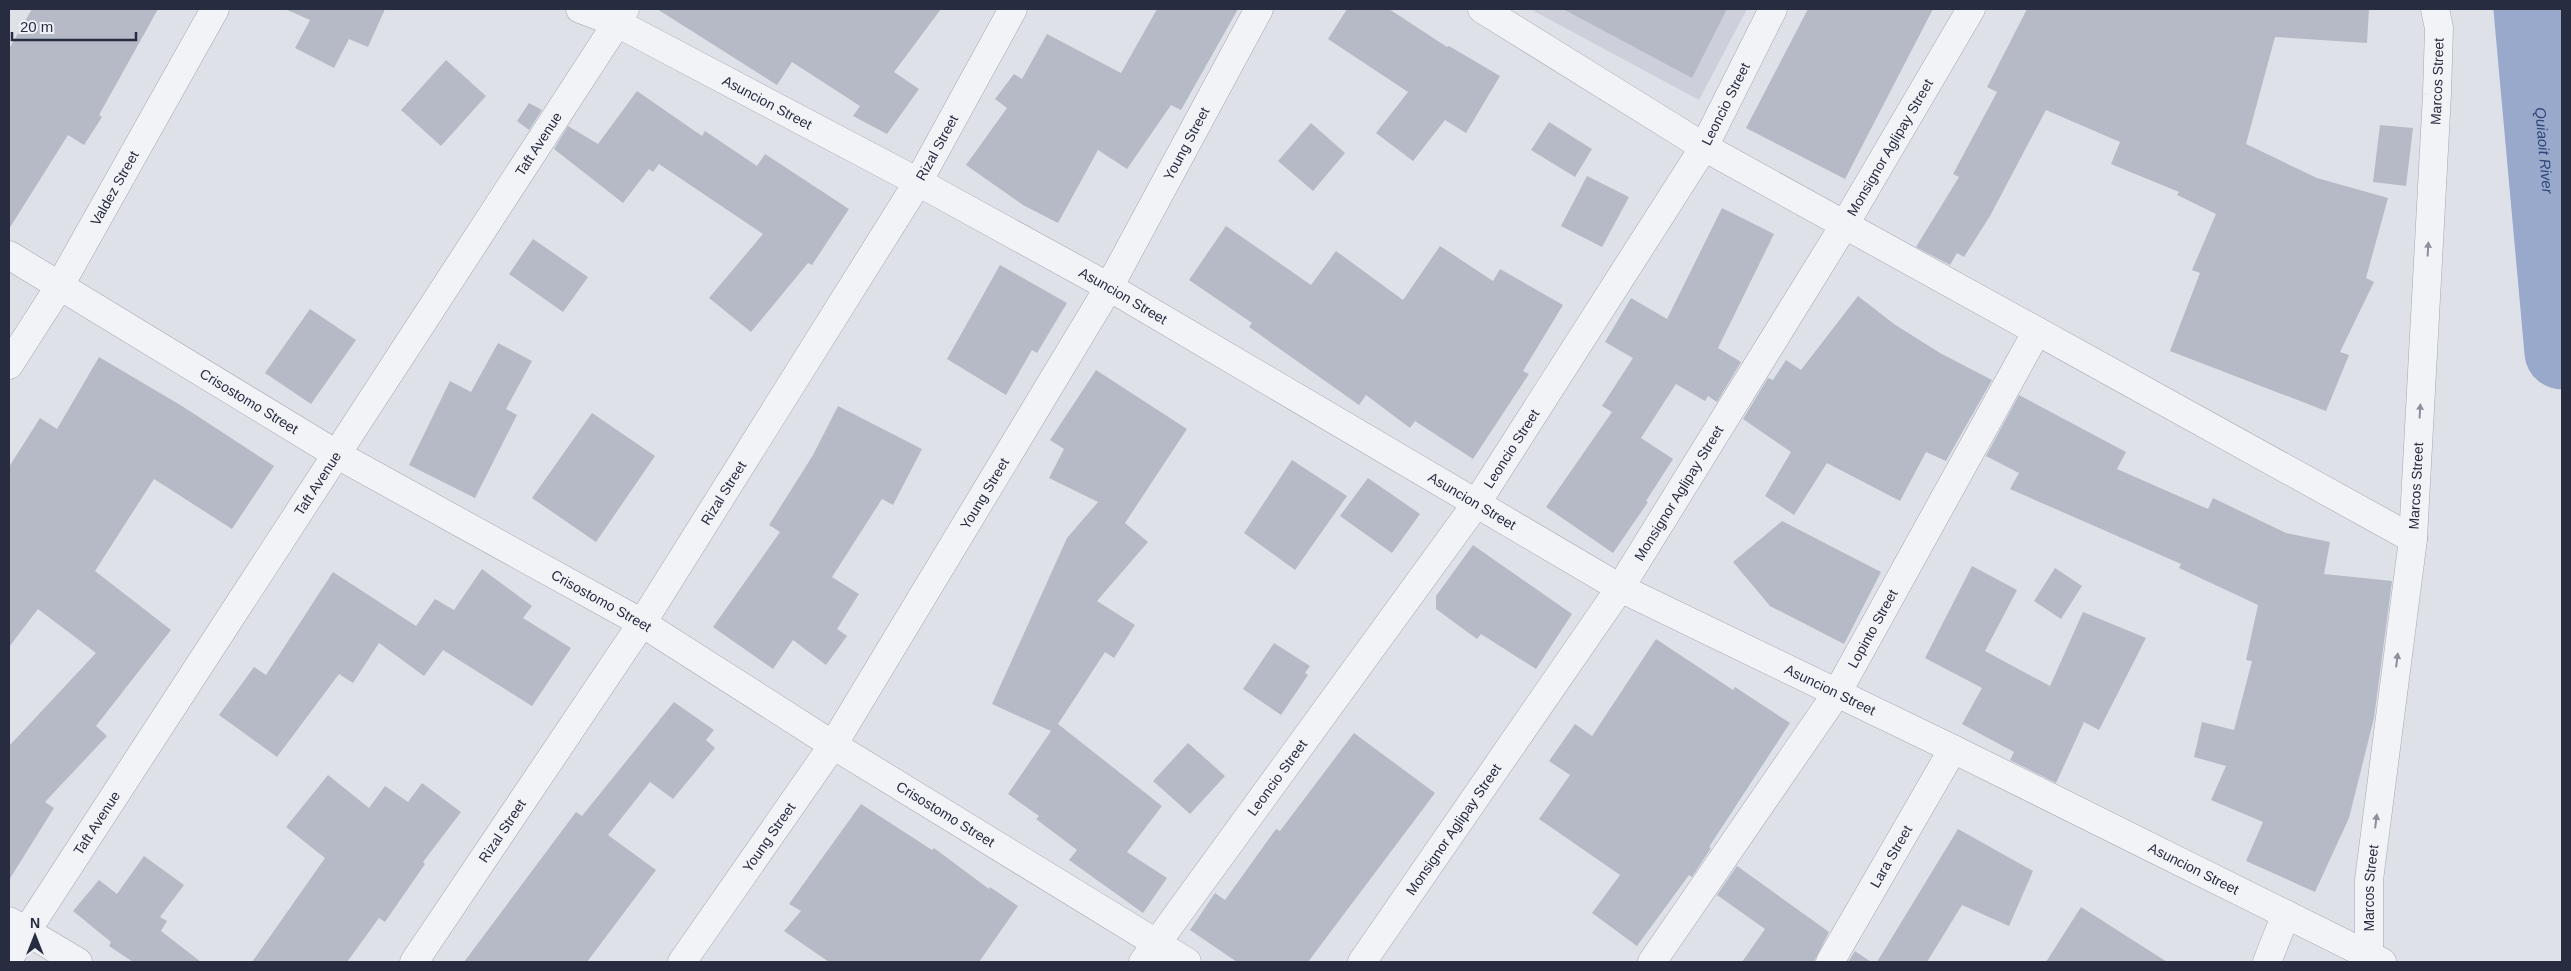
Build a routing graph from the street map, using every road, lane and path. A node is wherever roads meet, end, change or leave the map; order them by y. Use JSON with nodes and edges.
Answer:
{"nodes":[{"id":1,"x":215,"y":9,"type":"edge"},
{"id":2,"x":580,"y":9,"type":"edge"},
{"id":3,"x":1013,"y":9,"type":"edge"},
{"id":4,"x":1259,"y":9,"type":"edge"},
{"id":5,"x":1482,"y":9,"type":"edge"},
{"id":6,"x":1773,"y":9,"type":"edge"},
{"id":7,"x":1971,"y":9,"type":"edge"},
{"id":8,"x":2435,"y":9,"type":"edge"},
{"id":9,"x":621,"y":16,"type":"edge"},
{"id":10,"x":1704,"y":146,"type":"junction"},
{"id":11,"x":918,"y":182,"type":"junction"},
{"id":12,"x":1845,"y":224,"type":"junction"},
{"id":13,"x":9,"y":255,"type":"edge"},
{"id":14,"x":59,"y":287,"type":"junction"},
{"id":15,"x":1109,"y":287,"type":"junction"},
{"id":16,"x":2037,"y":331,"type":"junction"},
{"id":17,"x":9,"y":364,"type":"edge"},
{"id":18,"x":336,"y":454,"type":"junction"},
{"id":19,"x":1476,"y":504,"type":"junction"},
{"id":20,"x":2413,"y":539,"type":"junction"},
{"id":21,"x":1620,"y":588,"type":"junction"},
{"id":22,"x":642,"y":623,"type":"junction"},
{"id":23,"x":1837,"y":693,"type":"junction"},
{"id":24,"x":834,"y":745,"type":"junction"},
{"id":25,"x":1953,"y":749,"type":"junction"},
{"id":26,"x":2286,"y":914,"type":"junction"},
{"id":27,"x":17,"y":926,"type":"edge"},
{"id":28,"x":1149,"y":953,"type":"edge"},
{"id":29,"x":9,"y":958,"type":"edge"},
{"id":30,"x":2374,"y":961,"type":"edge"},
{"id":31,"x":78,"y":962,"type":"edge"},
{"id":32,"x":414,"y":962,"type":"edge"},
{"id":33,"x":682,"y":962,"type":"edge"},
{"id":34,"x":1187,"y":962,"type":"edge"},
{"id":35,"x":1362,"y":962,"type":"edge"},
{"id":36,"x":1652,"y":962,"type":"edge"},
{"id":37,"x":1830,"y":962,"type":"edge"},
{"id":38,"x":2267,"y":962,"type":"edge"}],
"edges":[{"from":1,"to":14,"type":"street","name":"Valdez Street"},
{"from":2,"to":9,"type":"street","name":"Asuncion Street"},
{"from":3,"to":11,"type":"street","name":"Rizal Street"},
{"from":4,"to":15,"type":"street","name":"Young Street"},
{"from":5,"to":10,"type":"street"},
{"from":6,"to":10,"type":"street","name":"Leoncio Street"},
{"from":7,"to":12,"type":"street","name":"Monsignor Aglipay Street"},
{"from":20,"to":8,"type":"street","name":"Marcos Street","one_way":true},
{"from":9,"to":11,"type":"street","name":"Asuncion Street"},
{"from":9,"to":18,"type":"street","name":"Taft Avenue"},
{"from":10,"to":12,"type":"street"},
{"from":10,"to":19,"type":"street","name":"Leoncio Street"},
{"from":11,"to":15,"type":"street","name":"Asuncion Street"},
{"from":11,"to":22,"type":"street","name":"Rizal Street"},
{"from":12,"to":16,"type":"street"},
{"from":12,"to":21,"type":"street","name":"Monsignor Aglipay Street"},
{"from":13,"to":14,"type":"street","name":"Crisostomo Street"},
{"from":14,"to":17,"type":"street","name":"Valdez Street"},
{"from":14,"to":18,"type":"street","name":"Crisostomo Street"},
{"from":15,"to":19,"type":"street","name":"Asuncion Street"},
{"from":15,"to":24,"type":"street","name":"Young Street"},
{"from":16,"to":20,"type":"street"},
{"from":16,"to":23,"type":"street","name":"Lopinto Street"},
{"from":18,"to":22,"type":"street","name":"Crisostomo Street"},
{"from":18,"to":27,"type":"street","name":"Taft Avenue"},
{"from":19,"to":21,"type":"street","name":"Asuncion Street"},
{"from":19,"to":28,"type":"street","name":"Leoncio Street"},
{"from":30,"to":20,"type":"street","name":"Marcos Street","one_way":true},
{"from":21,"to":23,"type":"street","name":"Asuncion Street"},
{"from":21,"to":35,"type":"street","name":"Monsignor Aglipay Street"},
{"from":22,"to":24,"type":"street","name":"Crisostomo Street"},
{"from":22,"to":32,"type":"street","name":"Rizal Street"},
{"from":23,"to":25,"type":"street","name":"Asuncion Street"},
{"from":23,"to":36,"type":"street","name":"Lopinto Street"},
{"from":24,"to":28,"type":"street","name":"Crisostomo Street"},
{"from":24,"to":33,"type":"street","name":"Young Street"},
{"from":25,"to":26,"type":"street","name":"Asuncion Street"},
{"from":25,"to":37,"type":"street","name":"Lara Street"},
{"from":26,"to":30,"type":"street","name":"Asuncion Street"},
{"from":26,"to":38,"type":"street"},
{"from":27,"to":29,"type":"street","name":"Taft Avenue"},
{"from":27,"to":31,"type":"street"},
{"from":28,"to":34,"type":"street","name":"Crisostomo Street"}]}
